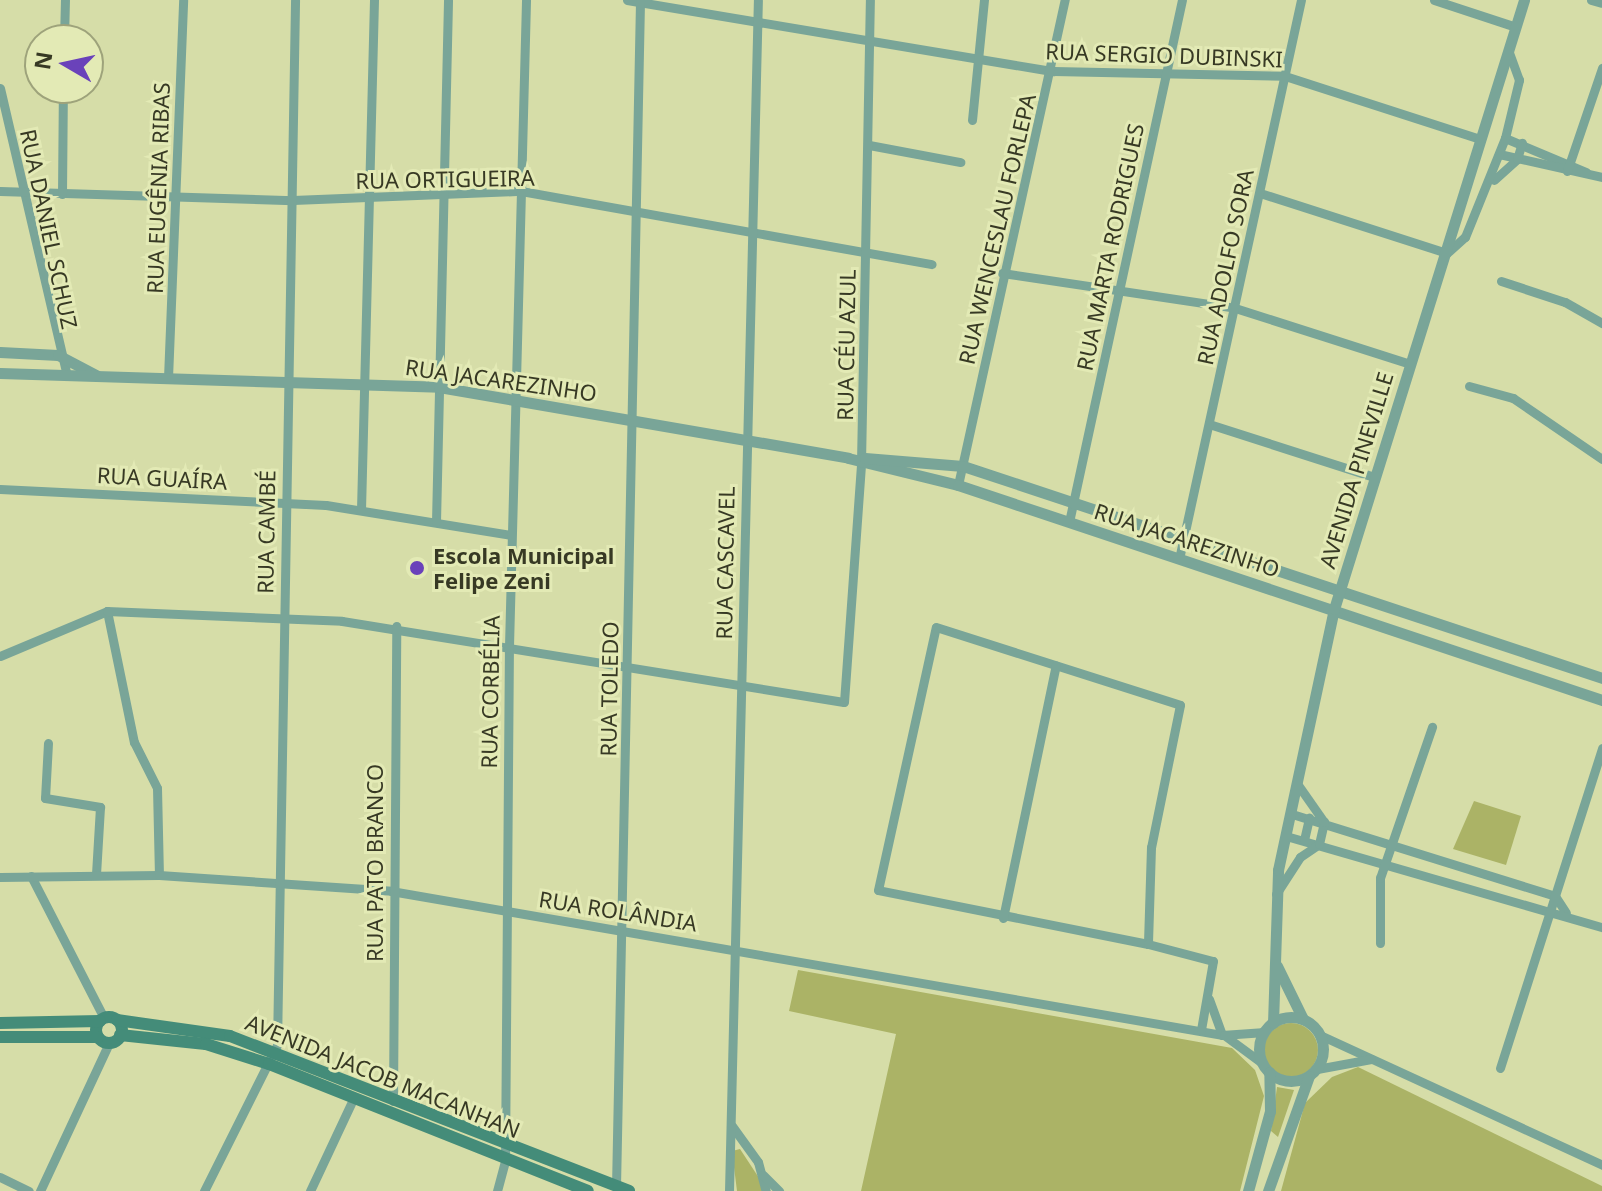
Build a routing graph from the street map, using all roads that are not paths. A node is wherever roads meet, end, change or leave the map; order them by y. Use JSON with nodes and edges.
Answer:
{"nodes":[{"id":1,"x":65,"y":0,"type":"edge"},
{"id":2,"x":183,"y":0,"type":"edge"},
{"id":3,"x":295,"y":0,"type":"edge"},
{"id":4,"x":374,"y":0,"type":"edge"},
{"id":5,"x":448,"y":0,"type":"edge"},
{"id":6,"x":526,"y":0,"type":"edge"},
{"id":7,"x":627,"y":0,"type":"edge"},
{"id":8,"x":758,"y":0,"type":"edge"},
{"id":9,"x":870,"y":0,"type":"edge"},
{"id":10,"x":984,"y":0,"type":"edge"},
{"id":11,"x":1065,"y":0,"type":"edge"},
{"id":12,"x":1182,"y":0,"type":"edge"},
{"id":13,"x":1301,"y":0,"type":"edge"},
{"id":14,"x":1434,"y":0,"type":"edge"},
{"id":15,"x":1524,"y":0,"type":"edge"},
{"id":16,"x":1591,"y":0,"type":"edge"},
{"id":17,"x":640,"y":1,"type":"edge"},
{"id":18,"x":1602,"y":3,"type":"edge"},
{"id":19,"x":758,"y":21,"type":"junction"},
{"id":20,"x":64,"y":24,"type":"edge"},
{"id":21,"x":1516,"y":27,"type":"junction"},
{"id":22,"x":869,"y":40,"type":"junction"},
{"id":23,"x":1509,"y":52,"type":"junction"},
{"id":24,"x":982,"y":58,"type":"junction"},
{"id":25,"x":1602,"y":68,"type":"edge"},
{"id":26,"x":1053,"y":71,"type":"junction"},
{"id":27,"x":1166,"y":74,"type":"junction"},
{"id":28,"x":1285,"y":76,"type":"junction"},
{"id":29,"x":0,"y":88,"type":"edge"},
{"id":30,"x":63,"y":104,"type":"edge"},
{"id":31,"x":972,"y":120,"type":"dead end"},
{"id":32,"x":1505,"y":138,"type":"junction"},
{"id":33,"x":1480,"y":139,"type":"junction"},
{"id":34,"x":1522,"y":143,"type":"junction"},
{"id":35,"x":869,"y":145,"type":"junction"},
{"id":36,"x":1499,"y":154,"type":"junction"},
{"id":37,"x":1517,"y":159,"type":"junction"},
{"id":38,"x":960,"y":162,"type":"dead end"},
{"id":39,"x":1569,"y":166,"type":"junction"},
{"id":40,"x":1602,"y":177,"type":"edge"},
{"id":41,"x":0,"y":191,"type":"edge"},
{"id":42,"x":521,"y":191,"type":"junction"},
{"id":43,"x":1485,"y":191,"type":"junction"},
{"id":44,"x":25,"y":193,"type":"junction"},
{"id":45,"x":1260,"y":193,"type":"junction"},
{"id":46,"x":62,"y":194,"type":"junction"},
{"id":47,"x":175,"y":194,"type":"junction"},
{"id":48,"x":443,"y":196,"type":"junction"},
{"id":49,"x":369,"y":199,"type":"junction"},
{"id":50,"x":293,"y":200,"type":"junction"},
{"id":51,"x":635,"y":211,"type":"junction"},
{"id":52,"x":753,"y":230,"type":"junction"},
{"id":53,"x":866,"y":252,"type":"junction"},
{"id":54,"x":1447,"y":253,"type":"junction"},
{"id":55,"x":932,"y":264,"type":"dead end"},
{"id":56,"x":1002,"y":273,"type":"junction"},
{"id":57,"x":1501,"y":281,"type":"dead end"},
{"id":58,"x":1119,"y":290,"type":"junction"},
{"id":59,"x":1235,"y":308,"type":"junction"},
{"id":60,"x":1602,"y":323,"type":"edge"},
{"id":61,"x":0,"y":352,"type":"edge"},
{"id":62,"x":58,"y":355,"type":"junction"},
{"id":63,"x":1410,"y":364,"type":"junction"},
{"id":64,"x":0,"y":373,"type":"edge"},
{"id":65,"x":67,"y":375,"type":"junction"},
{"id":66,"x":97,"y":375,"type":"junction"},
{"id":67,"x":168,"y":378,"type":"junction"},
{"id":68,"x":287,"y":383,"type":"junction"},
{"id":69,"x":366,"y":384,"type":"junction"},
{"id":70,"x":1469,"y":386,"type":"dead end"},
{"id":71,"x":439,"y":387,"type":"junction"},
{"id":72,"x":517,"y":398,"type":"junction"},
{"id":73,"x":633,"y":420,"type":"junction"},
{"id":74,"x":1209,"y":424,"type":"junction"},
{"id":75,"x":746,"y":439,"type":"junction"},
{"id":76,"x":1602,"y":459,"type":"edge"},
{"id":77,"x":862,"y":460,"type":"junction"},
{"id":78,"x":963,"y":466,"type":"junction"},
{"id":79,"x":1374,"y":477,"type":"junction"},
{"id":80,"x":958,"y":485,"type":"junction"},
{"id":81,"x":0,"y":489,"type":"edge"},
{"id":82,"x":283,"y":502,"type":"junction"},
{"id":83,"x":1072,"y":502,"type":"junction"},
{"id":84,"x":361,"y":510,"type":"junction"},
{"id":85,"x":436,"y":522,"type":"junction"},
{"id":86,"x":1069,"y":522,"type":"junction"},
{"id":87,"x":511,"y":535,"type":"junction"},
{"id":88,"x":1184,"y":541,"type":"junction"},
{"id":89,"x":1179,"y":559,"type":"junction"},
{"id":90,"x":1340,"y":590,"type":"junction"},
{"id":91,"x":1334,"y":609,"type":"junction"},
{"id":92,"x":107,"y":611,"type":"junction"},
{"id":93,"x":282,"y":618,"type":"junction"},
{"id":94,"x":396,"y":626,"type":"junction"},
{"id":95,"x":509,"y":646,"type":"junction"},
{"id":96,"x":0,"y":656,"type":"edge"},
{"id":97,"x":1056,"y":665,"type":"junction"},
{"id":98,"x":628,"y":666,"type":"junction"},
{"id":99,"x":1597,"y":676,"type":"edge"},
{"id":100,"x":741,"y":685,"type":"junction"},
{"id":101,"x":1583,"y":693,"type":"junction"},
{"id":102,"x":1602,"y":700,"type":"edge"},
{"id":103,"x":1432,"y":727,"type":"dead end"},
{"id":104,"x":48,"y":743,"type":"dead end"},
{"id":105,"x":1602,"y":748,"type":"edge"},
{"id":106,"x":1298,"y":785,"type":"junction"},
{"id":107,"x":1292,"y":814,"type":"junction"},
{"id":108,"x":1309,"y":818,"type":"junction"},
{"id":109,"x":1324,"y":822,"type":"junction"},
{"id":110,"x":1286,"y":836,"type":"junction"},
{"id":111,"x":1304,"y":840,"type":"junction"},
{"id":112,"x":1319,"y":844,"type":"junction"},
{"id":113,"x":1392,"y":846,"type":"junction"},
{"id":114,"x":1386,"y":863,"type":"junction"},
{"id":115,"x":0,"y":871,"type":"edge"},
{"id":116,"x":96,"y":875,"type":"junction"},
{"id":117,"x":159,"y":875,"type":"junction"},
{"id":118,"x":31,"y":876,"type":"junction"},
{"id":119,"x":0,"y":877,"type":"edge"},
{"id":120,"x":17,"y":877,"type":"junction"},
{"id":121,"x":277,"y":880,"type":"junction"},
{"id":122,"x":391,"y":891,"type":"junction"},
{"id":123,"x":1275,"y":895,"type":"junction"},
{"id":124,"x":1555,"y":896,"type":"junction"},
{"id":125,"x":505,"y":912,"type":"junction"},
{"id":126,"x":1566,"y":913,"type":"junction"},
{"id":127,"x":1550,"y":915,"type":"junction"},
{"id":128,"x":1003,"y":918,"type":"junction"},
{"id":129,"x":1602,"y":927,"type":"edge"},
{"id":130,"x":622,"y":930,"type":"junction"},
{"id":131,"x":1380,"y":943,"type":"dead end"},
{"id":132,"x":1148,"y":944,"type":"junction"},
{"id":133,"x":739,"y":948,"type":"junction"},
{"id":134,"x":1275,"y":961,"type":"junction"},
{"id":135,"x":1209,"y":999,"type":"junction"},
{"id":136,"x":107,"y":1019,"type":"junction"},
{"id":137,"x":1303,"y":1019,"type":"junction"},
{"id":138,"x":0,"y":1023,"type":"edge"},
{"id":139,"x":1269,"y":1027,"type":"junction"},
{"id":140,"x":1201,"y":1030,"type":"junction"},
{"id":141,"x":120,"y":1035,"type":"junction"},
{"id":142,"x":1223,"y":1035,"type":"junction"},
{"id":143,"x":1320,"y":1035,"type":"junction"},
{"id":144,"x":0,"y":1037,"type":"edge"},
{"id":145,"x":103,"y":1040,"type":"junction"},
{"id":146,"x":271,"y":1058,"type":"junction"},
{"id":147,"x":1390,"y":1062,"type":"junction"},
{"id":148,"x":1265,"y":1068,"type":"junction"},
{"id":149,"x":1500,"y":1068,"type":"dead end"},
{"id":150,"x":1313,"y":1073,"type":"junction"},
{"id":151,"x":354,"y":1097,"type":"junction"},
{"id":152,"x":393,"y":1101,"type":"junction"},
{"id":153,"x":732,"y":1126,"type":"junction"},
{"id":154,"x":1263,"y":1140,"type":"junction"},
{"id":155,"x":1282,"y":1146,"type":"junction"},
{"id":156,"x":505,"y":1147,"type":"junction"},
{"id":157,"x":505,"y":1162,"type":"junction"},
{"id":158,"x":1602,"y":1165,"type":"edge"},
{"id":159,"x":763,"y":1175,"type":"junction"},
{"id":160,"x":0,"y":1177,"type":"edge"},
{"id":161,"x":616,"y":1187,"type":"junction"},
{"id":162,"x":29,"y":1191,"type":"edge"},
{"id":163,"x":40,"y":1191,"type":"edge"},
{"id":164,"x":204,"y":1191,"type":"edge"},
{"id":165,"x":310,"y":1191,"type":"edge"},
{"id":166,"x":497,"y":1191,"type":"edge"},
{"id":167,"x":588,"y":1191,"type":"edge"},
{"id":168,"x":629,"y":1191,"type":"edge"},
{"id":169,"x":729,"y":1191,"type":"edge"},
{"id":170,"x":766,"y":1191,"type":"edge"},
{"id":171,"x":779,"y":1191,"type":"edge"},
{"id":172,"x":1248,"y":1191,"type":"edge"},
{"id":173,"x":1268,"y":1191,"type":"edge"}],
"edges":[{"from":1,"to":20,"type":"street"},
{"from":2,"to":47,"type":"street","name":"RUA EUGÊNIA RIBAS"},
{"from":3,"to":50,"type":"street","name":"RUA CAMBÉ"},
{"from":4,"to":49,"type":"street"},
{"from":5,"to":48,"type":"street"},
{"from":6,"to":42,"type":"street","name":"RUA CORBÉLIA"},
{"from":7,"to":17,"type":"street","name":"RUA SERGIO DUBINSKI"},
{"from":8,"to":19,"type":"street","name":"RUA CASCAVEL"},
{"from":9,"to":22,"type":"street","name":"RUA CÉU AZUL"},
{"from":10,"to":24,"type":"street"},
{"from":11,"to":26,"type":"street","name":"RUA WENCESLAU FORLEPA"},
{"from":12,"to":27,"type":"street","name":"RUA MARTA RODRIGUES"},
{"from":13,"to":28,"type":"street","name":"RUA ADOLFO SORA"},
{"from":14,"to":21,"type":"street"},
{"from":15,"to":21,"type":"street","name":"AVENIDA PINEVILLE"},
{"from":16,"to":18,"type":"street"},
{"from":17,"to":19,"type":"street","name":"RUA SERGIO DUBINSKI"},
{"from":17,"to":51,"type":"street","name":"RUA TOLEDO"},
{"from":19,"to":22,"type":"street","name":"RUA SERGIO DUBINSKI"},
{"from":19,"to":52,"type":"street","name":"RUA CASCAVEL"},
{"from":21,"to":23,"type":"street","name":"AVENIDA PINEVILLE"},
{"from":22,"to":24,"type":"street","name":"RUA SERGIO DUBINSKI"},
{"from":22,"to":35,"type":"street","name":"RUA CÉU AZUL"},
{"from":23,"to":32,"type":"street"},
{"from":23,"to":33,"type":"street","name":"AVENIDA PINEVILLE"},
{"from":24,"to":26,"type":"street","name":"RUA SERGIO DUBINSKI"},
{"from":24,"to":31,"type":"street"},
{"from":25,"to":39,"type":"street"},
{"from":26,"to":27,"type":"street","name":"RUA SERGIO DUBINSKI"},
{"from":26,"to":56,"type":"street","name":"RUA WENCESLAU FORLEPA"},
{"from":27,"to":28,"type":"street","name":"RUA SERGIO DUBINSKI"},
{"from":27,"to":58,"type":"street","name":"RUA MARTA RODRIGUES"},
{"from":28,"to":33,"type":"street","name":"RUA SERGIO DUBINSKI"},
{"from":28,"to":45,"type":"street","name":"RUA ADOLFO SORA"},
{"from":29,"to":44,"type":"street","name":"RUA DANIEL SCHUZ"},
{"from":30,"to":46,"type":"street"},
{"from":32,"to":34,"type":"street"},
{"from":32,"to":36,"type":"street"},
{"from":33,"to":54,"type":"street","name":"AVENIDA PINEVILLE"},
{"from":34,"to":37,"type":"street"},
{"from":34,"to":39,"type":"street"},
{"from":35,"to":38,"type":"street"},
{"from":35,"to":53,"type":"street","name":"RUA CÉU AZUL"},
{"from":36,"to":37,"type":"street"},
{"from":36,"to":43,"type":"street"},
{"from":37,"to":39,"type":"street"},
{"from":37,"to":43,"type":"street"},
{"from":39,"to":40,"type":"street"},
{"from":41,"to":44,"type":"street","name":"RUA ORTIGUEIRA"},
{"from":42,"to":48,"type":"street","name":"RUA ORTIGUEIRA"},
{"from":42,"to":51,"type":"street","name":"RUA ORTIGUEIRA"},
{"from":42,"to":72,"type":"street","name":"RUA CORBÉLIA"},
{"from":43,"to":54,"type":"street"},
{"from":44,"to":46,"type":"street","name":"RUA ORTIGUEIRA"},
{"from":44,"to":62,"type":"street","name":"RUA DANIEL SCHUZ"},
{"from":45,"to":54,"type":"street"},
{"from":45,"to":59,"type":"street","name":"RUA ADOLFO SORA"},
{"from":46,"to":47,"type":"street","name":"RUA ORTIGUEIRA"},
{"from":47,"to":50,"type":"street","name":"RUA ORTIGUEIRA"},
{"from":47,"to":67,"type":"street","name":"RUA EUGÊNIA RIBAS"},
{"from":48,"to":49,"type":"street","name":"RUA ORTIGUEIRA"},
{"from":48,"to":71,"type":"street"},
{"from":49,"to":50,"type":"street","name":"RUA ORTIGUEIRA"},
{"from":49,"to":69,"type":"street"},
{"from":50,"to":68,"type":"street","name":"RUA CAMBÉ"},
{"from":51,"to":52,"type":"street","name":"RUA ORTIGUEIRA"},
{"from":51,"to":73,"type":"street","name":"RUA TOLEDO"},
{"from":52,"to":53,"type":"street","name":"RUA ORTIGUEIRA"},
{"from":52,"to":75,"type":"street","name":"RUA CASCAVEL"},
{"from":53,"to":55,"type":"street","name":"RUA ORTIGUEIRA"},
{"from":53,"to":77,"type":"street","name":"RUA CÉU AZUL"},
{"from":54,"to":63,"type":"street","name":"AVENIDA PINEVILLE"},
{"from":56,"to":58,"type":"street"},
{"from":56,"to":78,"type":"street","name":"RUA WENCESLAU FORLEPA"},
{"from":57,"to":60,"type":"street"},
{"from":58,"to":59,"type":"street"},
{"from":58,"to":83,"type":"street","name":"RUA MARTA RODRIGUES"},
{"from":59,"to":63,"type":"street"},
{"from":59,"to":74,"type":"street","name":"RUA ADOLFO SORA"},
{"from":61,"to":62,"type":"street","name":"RUA JACAREZINHO"},
{"from":62,"to":65,"type":"street","name":"RUA DANIEL SCHUZ"},
{"from":62,"to":66,"type":"street","name":"RUA JACAREZINHO"},
{"from":63,"to":79,"type":"street","name":"AVENIDA PINEVILLE"},
{"from":64,"to":65,"type":"street","name":"RUA JACAREZINHO"},
{"from":65,"to":66,"type":"street","name":"RUA JACAREZINHO"},
{"from":66,"to":67,"type":"street","name":"RUA JACAREZINHO"},
{"from":67,"to":68,"type":"street","name":"RUA JACAREZINHO"},
{"from":68,"to":69,"type":"street","name":"RUA JACAREZINHO"},
{"from":68,"to":82,"type":"street","name":"RUA CAMBÉ"},
{"from":69,"to":71,"type":"street","name":"RUA JACAREZINHO"},
{"from":69,"to":84,"type":"street"},
{"from":70,"to":76,"type":"street"},
{"from":71,"to":72,"type":"street","name":"RUA JACAREZINHO"},
{"from":71,"to":85,"type":"street"},
{"from":72,"to":73,"type":"street","name":"RUA JACAREZINHO"},
{"from":72,"to":87,"type":"street","name":"RUA CORBÉLIA"},
{"from":73,"to":75,"type":"street","name":"RUA JACAREZINHO"},
{"from":73,"to":98,"type":"street","name":"RUA TOLEDO"},
{"from":74,"to":79,"type":"street"},
{"from":74,"to":88,"type":"street","name":"RUA ADOLFO SORA"},
{"from":75,"to":77,"type":"street","name":"RUA JACAREZINHO"},
{"from":75,"to":100,"type":"street","name":"RUA CASCAVEL"},
{"from":77,"to":78,"type":"street","name":"RUA JACAREZINHO"},
{"from":77,"to":80,"type":"street","name":"RUA JACAREZINHO"},
{"from":77,"to":100,"type":"street","name":"RUA CÉU AZUL"},
{"from":78,"to":80,"type":"street","name":"RUA WENCESLAU FORLEPA"},
{"from":78,"to":83,"type":"street","name":"RUA JACAREZINHO"},
{"from":79,"to":90,"type":"street","name":"AVENIDA PINEVILLE"},
{"from":80,"to":86,"type":"street","name":"RUA JACAREZINHO"},
{"from":81,"to":82,"type":"street","name":"RUA GUAÍRA"},
{"from":82,"to":84,"type":"street","name":"RUA GUAÍRA"},
{"from":82,"to":93,"type":"street","name":"RUA CAMBÉ"},
{"from":83,"to":86,"type":"street","name":"RUA MARTA RODRIGUES"},
{"from":83,"to":88,"type":"street","name":"RUA JACAREZINHO"},
{"from":84,"to":85,"type":"street","name":"RUA GUAÍRA"},
{"from":85,"to":87,"type":"street","name":"RUA GUAÍRA"},
{"from":86,"to":89,"type":"street","name":"RUA JACAREZINHO"},
{"from":87,"to":95,"type":"street","name":"RUA CORBÉLIA"},
{"from":88,"to":89,"type":"street","name":"RUA ADOLFO SORA"},
{"from":88,"to":90,"type":"street","name":"RUA JACAREZINHO"},
{"from":89,"to":91,"type":"street","name":"RUA JACAREZINHO"},
{"from":90,"to":91,"type":"street","name":"AVENIDA PINEVILLE"},
{"from":90,"to":99,"type":"street","name":"RUA JACAREZINHO"},
{"from":91,"to":101,"type":"street","name":"RUA JACAREZINHO"},
{"from":91,"to":106,"type":"street","name":"AVENIDA PINEVILLE"},
{"from":92,"to":93,"type":"street"},
{"from":92,"to":96,"type":"street"},
{"from":92,"to":117,"type":"street"},
{"from":93,"to":94,"type":"street"},
{"from":93,"to":121,"type":"street","name":"RUA CAMBÉ"},
{"from":94,"to":95,"type":"street"},
{"from":94,"to":122,"type":"street","name":"RUA PATO BRANCO"},
{"from":95,"to":98,"type":"street"},
{"from":95,"to":125,"type":"street","name":"RUA CORBÉLIA"},
{"from":97,"to":128,"type":"street"},
{"from":97,"to":128,"type":"street"},
{"from":97,"to":132,"type":"street"},
{"from":98,"to":100,"type":"street"},
{"from":98,"to":130,"type":"street","name":"RUA TOLEDO"},
{"from":99,"to":101,"type":"street"},
{"from":100,"to":133,"type":"street","name":"RUA CASCAVEL"},
{"from":101,"to":102,"type":"street","name":"RUA JACAREZINHO"},
{"from":103,"to":113,"type":"street"},
{"from":104,"to":116,"type":"street"},
{"from":105,"to":124,"type":"street"},
{"from":106,"to":107,"type":"street","name":"AVENIDA PINEVILLE"},
{"from":106,"to":109,"type":"street"},
{"from":107,"to":108,"type":"street"},
{"from":107,"to":110,"type":"street","name":"AVENIDA PINEVILLE"},
{"from":108,"to":109,"type":"street"},
{"from":108,"to":111,"type":"street"},
{"from":109,"to":112,"type":"street"},
{"from":109,"to":113,"type":"street"},
{"from":110,"to":111,"type":"street"},
{"from":110,"to":123,"type":"street","name":"AVENIDA PINEVILLE"},
{"from":111,"to":112,"type":"street"},
{"from":112,"to":114,"type":"street"},
{"from":112,"to":123,"type":"street"},
{"from":113,"to":114,"type":"street"},
{"from":113,"to":124,"type":"street"},
{"from":114,"to":127,"type":"street"},
{"from":114,"to":131,"type":"street"},
{"from":115,"to":120,"type":"street"},
{"from":116,"to":117,"type":"street","name":"RUA ROLÂNDIA"},
{"from":116,"to":118,"type":"street","name":"RUA ROLÂNDIA"},
{"from":117,"to":121,"type":"street","name":"RUA ROLÂNDIA"},
{"from":118,"to":120,"type":"street","name":"RUA ROLÂNDIA"},
{"from":118,"to":136,"type":"street"},
{"from":119,"to":120,"type":"street","name":"RUA ROLÂNDIA"},
{"from":121,"to":122,"type":"street","name":"RUA ROLÂNDIA"},
{"from":121,"to":146,"type":"street","name":"RUA CAMBÉ"},
{"from":122,"to":125,"type":"street","name":"RUA ROLÂNDIA"},
{"from":122,"to":152,"type":"street","name":"RUA PATO BRANCO"},
{"from":123,"to":134,"type":"street","name":"AVENIDA PINEVILLE"},
{"from":124,"to":126,"type":"street"},
{"from":124,"to":127,"type":"street"},
{"from":125,"to":130,"type":"street","name":"RUA ROLÂNDIA"},
{"from":125,"to":156,"type":"street","name":"RUA CORBÉLIA"},
{"from":126,"to":127,"type":"street"},
{"from":126,"to":129,"type":"street"},
{"from":127,"to":149,"type":"street"},
{"from":128,"to":132,"type":"street"},
{"from":130,"to":133,"type":"street","name":"RUA ROLÂNDIA"},
{"from":130,"to":161,"type":"street","name":"RUA TOLEDO"},
{"from":132,"to":135,"type":"street"},
{"from":133,"to":140,"type":"street","name":"RUA ROLÂNDIA"},
{"from":133,"to":153,"type":"street","name":"RUA CASCAVEL"},
{"from":134,"to":137,"type":"street","name":"AVENIDA PINEVILLE"},
{"from":134,"to":139,"type":"street","name":"AVENIDA PINEVILLE"},
{"from":135,"to":140,"type":"street"},
{"from":135,"to":142,"type":"street"},
{"from":136,"to":138,"type":"main road","name":"AVENIDA JACOB MACANHAN"},
{"from":136,"to":141,"type":"main road"},
{"from":136,"to":145,"type":"main road"},
{"from":136,"to":146,"type":"main road","name":"AVENIDA JACOB MACANHAN"},
{"from":137,"to":139,"type":"street"},
{"from":137,"to":143,"type":"street"},
{"from":139,"to":142,"type":"street","name":"RUA ROLÂNDIA"},
{"from":139,"to":148,"type":"street"},
{"from":140,"to":142,"type":"street","name":"RUA ROLÂNDIA"},
{"from":141,"to":145,"type":"main road"},
{"from":141,"to":146,"type":"main road","name":"AVENIDA JACOB MACANHAN"},
{"from":142,"to":148,"type":"street","name":"RUA ROLÂNDIA"},
{"from":143,"to":147,"type":"street"},
{"from":143,"to":150,"type":"street"},
{"from":144,"to":145,"type":"main road"},
{"from":145,"to":163,"type":"street"},
{"from":146,"to":151,"type":"main road","name":"AVENIDA JACOB MACANHAN"},
{"from":146,"to":152,"type":"main road","name":"AVENIDA JACOB MACANHAN"},
{"from":146,"to":164,"type":"street"},
{"from":147,"to":150,"type":"street"},
{"from":147,"to":158,"type":"street"},
{"from":148,"to":150,"type":"street"},
{"from":148,"to":154,"type":"street"},
{"from":150,"to":155,"type":"street"},
{"from":151,"to":157,"type":"main road","name":"AVENIDA JACOB MACANHAN"},
{"from":151,"to":165,"type":"street"},
{"from":152,"to":156,"type":"main road","name":"AVENIDA JACOB MACANHAN"},
{"from":153,"to":159,"type":"street"},
{"from":153,"to":169,"type":"street","name":"RUA CASCAVEL"},
{"from":154,"to":155,"type":"street"},
{"from":154,"to":172,"type":"street"},
{"from":155,"to":173,"type":"street"},
{"from":156,"to":157,"type":"street","name":"RUA CORBÉLIA"},
{"from":156,"to":161,"type":"main road","name":"AVENIDA JACOB MACANHAN"},
{"from":157,"to":166,"type":"street","name":"RUA CORBÉLIA"},
{"from":157,"to":167,"type":"main road","name":"AVENIDA JACOB MACANHAN"},
{"from":159,"to":170,"type":"street"},
{"from":159,"to":171,"type":"street"},
{"from":160,"to":162,"type":"street"},
{"from":161,"to":168,"type":"main road","name":"AVENIDA JACOB MACANHAN"}]}
